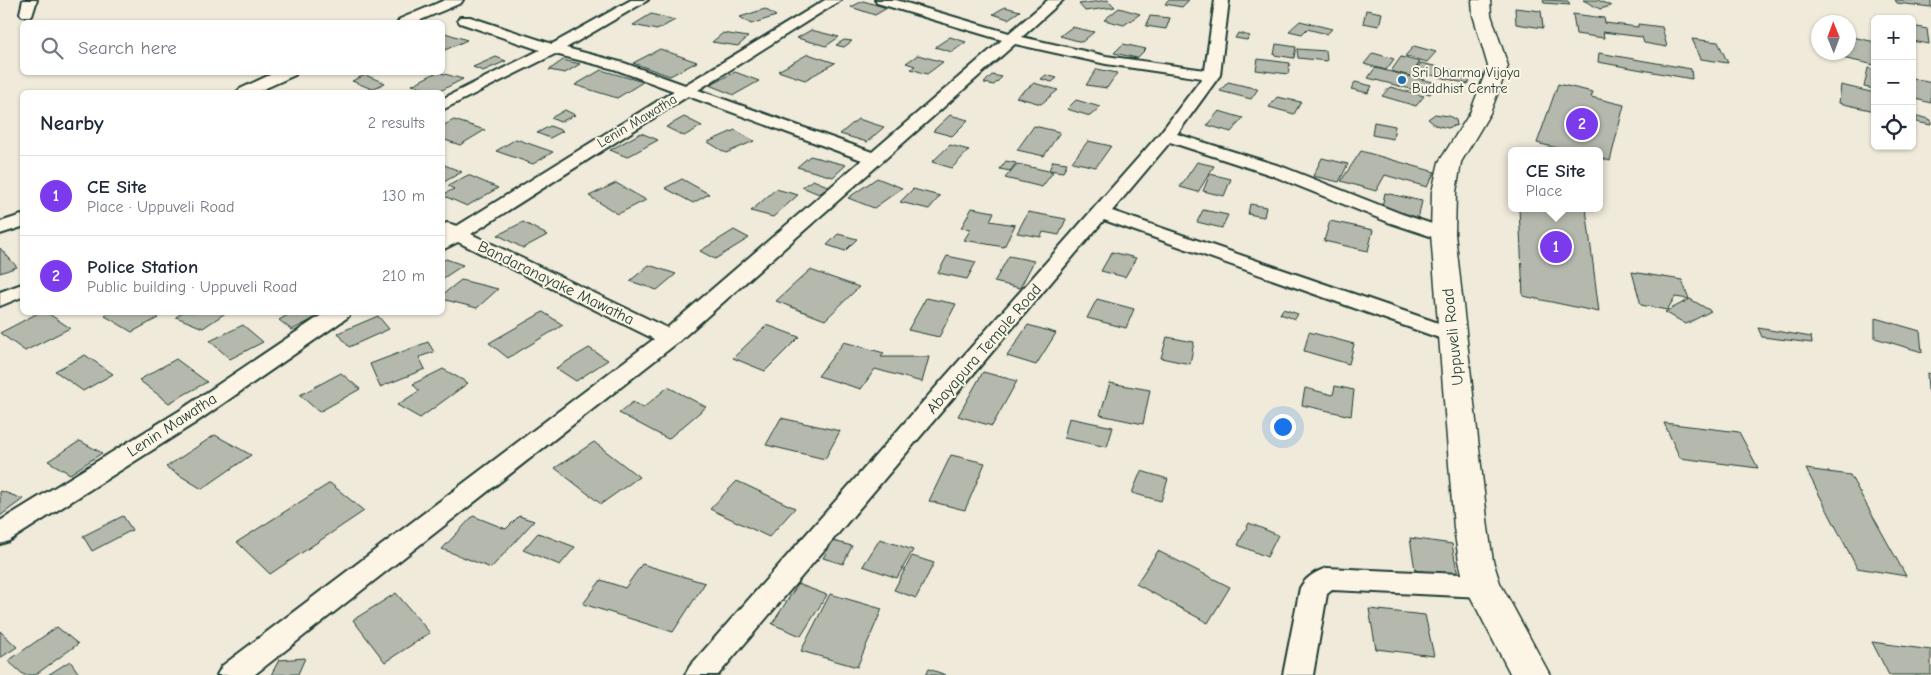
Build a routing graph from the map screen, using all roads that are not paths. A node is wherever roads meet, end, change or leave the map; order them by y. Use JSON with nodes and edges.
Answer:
{"nodes":[{"id":1,"x":456,"y":0,"type":"edge"},
{"id":2,"x":642,"y":0,"type":"edge"},
{"id":3,"x":834,"y":0,"type":"edge"},
{"id":4,"x":882,"y":0,"type":"edge"},
{"id":5,"x":1056,"y":0,"type":"edge"},
{"id":6,"x":1222,"y":0,"type":"edge"},
{"id":7,"x":1481,"y":0,"type":"edge"},
{"id":8,"x":410,"y":20,"type":"edge"},
{"id":9,"x":465,"y":20,"type":"dead end"},
{"id":10,"x":1011,"y":39,"type":"junction"},
{"id":11,"x":553,"y":49,"type":"junction"},
{"id":12,"x":1212,"y":74,"type":"junction"},
{"id":13,"x":283,"y":75,"type":"edge"},
{"id":14,"x":250,"y":90,"type":"edge"},
{"id":15,"x":688,"y":91,"type":"junction"},
{"id":16,"x":445,"y":103,"type":"edge"},
{"id":17,"x":1166,"y":136,"type":"junction"},
{"id":18,"x":874,"y":159,"type":"junction"},
{"id":19,"x":1101,"y":213,"type":"junction"},
{"id":20,"x":20,"y":222,"type":"edge"},
{"id":21,"x":0,"y":228,"type":"edge"},
{"id":22,"x":1443,"y":234,"type":"junction"},
{"id":23,"x":447,"y":235,"type":"edge"},
{"id":24,"x":20,"y":291,"type":"edge"},
{"id":25,"x":0,"y":300,"type":"edge"},
{"id":26,"x":337,"y":315,"type":"edge"},
{"id":27,"x":1452,"y":335,"type":"junction"},
{"id":28,"x":669,"y":338,"type":"junction"},
{"id":29,"x":0,"y":534,"type":"edge"},
{"id":30,"x":1483,"y":586,"type":"junction"},
{"id":31,"x":232,"y":675,"type":"edge"},
{"id":32,"x":700,"y":675,"type":"edge"},
{"id":33,"x":1298,"y":675,"type":"edge"},
{"id":34,"x":1531,"y":675,"type":"edge"}],
"edges":[{"from":1,"to":8,"type":"street"},
{"from":2,"to":11,"type":"street"},
{"from":3,"to":15,"type":"street","name":"Lenin Mawatha"},
{"from":4,"to":10,"type":"street"},
{"from":5,"to":10,"type":"street"},
{"from":6,"to":12,"type":"street","name":"Abayapura Temple Road"},
{"from":7,"to":22,"type":"main road","name":"Uppuveli Road"},
{"from":9,"to":11,"type":"street"},
{"from":10,"to":12,"type":"street"},
{"from":10,"to":18,"type":"street"},
{"from":11,"to":15,"type":"street"},
{"from":11,"to":16,"type":"street"},
{"from":12,"to":17,"type":"street","name":"Abayapura Temple Road"},
{"from":13,"to":14,"type":"street"},
{"from":15,"to":18,"type":"street"},
{"from":15,"to":23,"type":"street","name":"Lenin Mawatha"},
{"from":17,"to":19,"type":"street","name":"Abayapura Temple Road"},
{"from":17,"to":22,"type":"street"},
{"from":18,"to":28,"type":"street"},
{"from":19,"to":27,"type":"street"},
{"from":19,"to":32,"type":"street","name":"Abayapura Temple Road"},
{"from":20,"to":21,"type":"street"},
{"from":22,"to":27,"type":"main road","name":"Uppuveli Road"},
{"from":23,"to":28,"type":"street","name":"Bandaranayake Mawatha"},
{"from":24,"to":25,"type":"street"},
{"from":26,"to":29,"type":"street","name":"Lenin Mawatha"},
{"from":27,"to":30,"type":"main road","name":"Uppuveli Road"},
{"from":28,"to":31,"type":"street"},
{"from":30,"to":33,"type":"street"},
{"from":30,"to":34,"type":"main road","name":"Uppuveli Road"}]}
